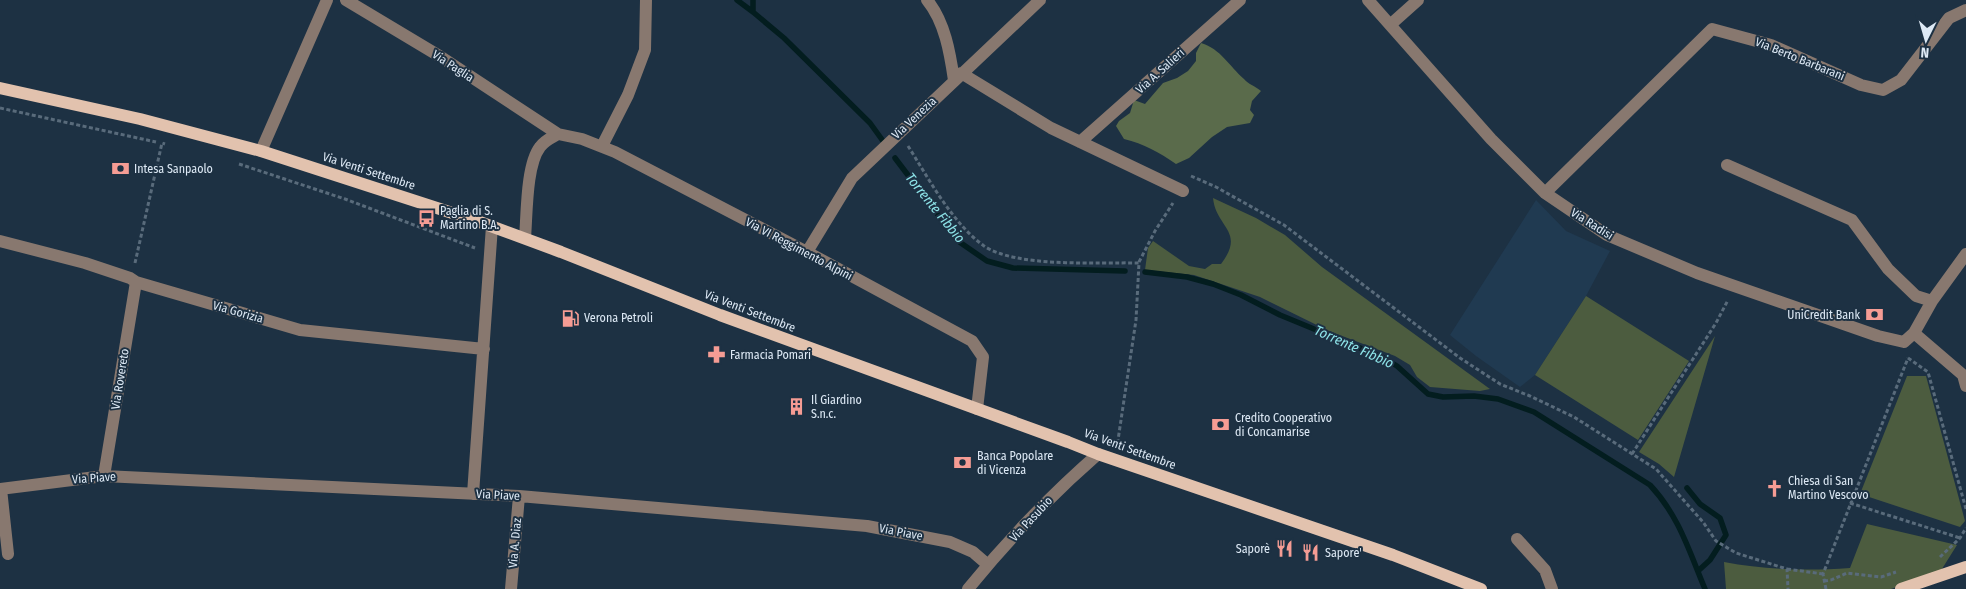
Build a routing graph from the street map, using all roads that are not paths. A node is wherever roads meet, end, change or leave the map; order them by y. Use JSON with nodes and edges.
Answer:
{"nodes":[{"id":1,"x":327,"y":0,"type":"edge"},
{"id":2,"x":346,"y":0,"type":"edge"},
{"id":3,"x":646,"y":0,"type":"edge"},
{"id":4,"x":927,"y":0,"type":"edge"},
{"id":5,"x":1040,"y":0,"type":"edge"},
{"id":6,"x":1240,"y":0,"type":"edge"},
{"id":7,"x":1368,"y":0,"type":"edge"},
{"id":8,"x":1418,"y":0,"type":"edge"},
{"id":9,"x":1966,"y":10,"type":"edge"},
{"id":10,"x":1390,"y":25,"type":"junction"},
{"id":11,"x":958,"y":77,"type":"junction"},
{"id":12,"x":0,"y":88,"type":"edge"},
{"id":13,"x":558,"y":134,"type":"junction"},
{"id":14,"x":1080,"y":142,"type":"junction"},
{"id":15,"x":602,"y":146,"type":"junction"},
{"id":16,"x":261,"y":151,"type":"junction"},
{"id":17,"x":1727,"y":165,"type":"dead end"},
{"id":18,"x":1183,"y":191,"type":"road end"},
{"id":19,"x":1545,"y":193,"type":"junction"},
{"id":20,"x":492,"y":226,"type":"junction"},
{"id":21,"x":525,"y":238,"type":"junction"},
{"id":22,"x":0,"y":241,"type":"edge"},
{"id":23,"x":807,"y":252,"type":"junction"},
{"id":24,"x":1966,"y":254,"type":"edge"},
{"id":25,"x":133,"y":280,"type":"junction"},
{"id":26,"x":1932,"y":301,"type":"junction"},
{"id":27,"x":1914,"y":333,"type":"junction"},
{"id":28,"x":484,"y":349,"type":"junction"},
{"id":29,"x":1966,"y":386,"type":"edge"},
{"id":30,"x":976,"y":409,"type":"junction"},
{"id":31,"x":1098,"y":454,"type":"junction"},
{"id":32,"x":104,"y":476,"type":"junction"},
{"id":33,"x":0,"y":489,"type":"edge"},
{"id":34,"x":472,"y":494,"type":"junction"},
{"id":35,"x":519,"y":496,"type":"junction"},
{"id":36,"x":1517,"y":539,"type":"dead end"},
{"id":37,"x":8,"y":554,"type":"dead end"},
{"id":38,"x":988,"y":565,"type":"junction"},
{"id":39,"x":1966,"y":567,"type":"edge"},
{"id":40,"x":1908,"y":587,"type":"edge"},
{"id":41,"x":511,"y":589,"type":"edge"},
{"id":42,"x":968,"y":589,"type":"edge"},
{"id":43,"x":1481,"y":589,"type":"edge"},
{"id":44,"x":1552,"y":589,"type":"edge"}],
"edges":[{"from":1,"to":16,"type":"street"},
{"from":2,"to":13,"type":"street","name":"Via Paglia"},
{"from":3,"to":15,"type":"street"},
{"from":4,"to":11,"type":"street"},
{"from":5,"to":11,"type":"street","name":"Via Venezia"},
{"from":6,"to":14,"type":"street","name":"Via A. Salieri"},
{"from":7,"to":10,"type":"street","name":"Via Radisi"},
{"from":8,"to":10,"type":"street"},
{"from":9,"to":19,"type":"street","name":"Via Berto Barbarani"},
{"from":10,"to":19,"type":"street","name":"Via Radisi"},
{"from":11,"to":14,"type":"street"},
{"from":11,"to":23,"type":"street","name":"Via Venezia"},
{"from":12,"to":16,"type":"main road","name":"Via Venti Settembre"},
{"from":13,"to":15,"type":"street","name":"Via VI Reggimento Alpini"},
{"from":13,"to":21,"type":"street"},
{"from":14,"to":18,"type":"street"},
{"from":15,"to":23,"type":"street","name":"Via VI Reggimento Alpini"},
{"from":16,"to":20,"type":"main road","name":"Via Venti Settembre"},
{"from":17,"to":26,"type":"street"},
{"from":19,"to":27,"type":"street","name":"Via Radisi"},
{"from":20,"to":21,"type":"main road","name":"Via Venti Settembre"},
{"from":20,"to":28,"type":"street"},
{"from":21,"to":30,"type":"main road","name":"Via Venti Settembre"},
{"from":22,"to":25,"type":"street","name":"Via Gorizia"},
{"from":23,"to":30,"type":"street","name":"Via VI Reggimento Alpini"},
{"from":24,"to":26,"type":"street"},
{"from":25,"to":28,"type":"street","name":"Via Gorizia"},
{"from":25,"to":32,"type":"street","name":"Via Rovereto"},
{"from":26,"to":27,"type":"street"},
{"from":27,"to":29,"type":"street"},
{"from":28,"to":34,"type":"street"},
{"from":30,"to":31,"type":"main road","name":"Via Venti Settembre"},
{"from":31,"to":38,"type":"street","name":"Via Pasubio"},
{"from":31,"to":43,"type":"main road","name":"Via Venti Settembre"},
{"from":32,"to":33,"type":"street","name":"Via Piave"},
{"from":32,"to":34,"type":"street","name":"Via Piave"},
{"from":33,"to":37,"type":"street"},
{"from":34,"to":35,"type":"street","name":"Via Piave"},
{"from":35,"to":38,"type":"street","name":"Via Piave"},
{"from":35,"to":41,"type":"street","name":"Via A. Diaz"},
{"from":36,"to":44,"type":"street"},
{"from":38,"to":42,"type":"street","name":"Via Pasubio"},
{"from":39,"to":40,"type":"main road"}]}
